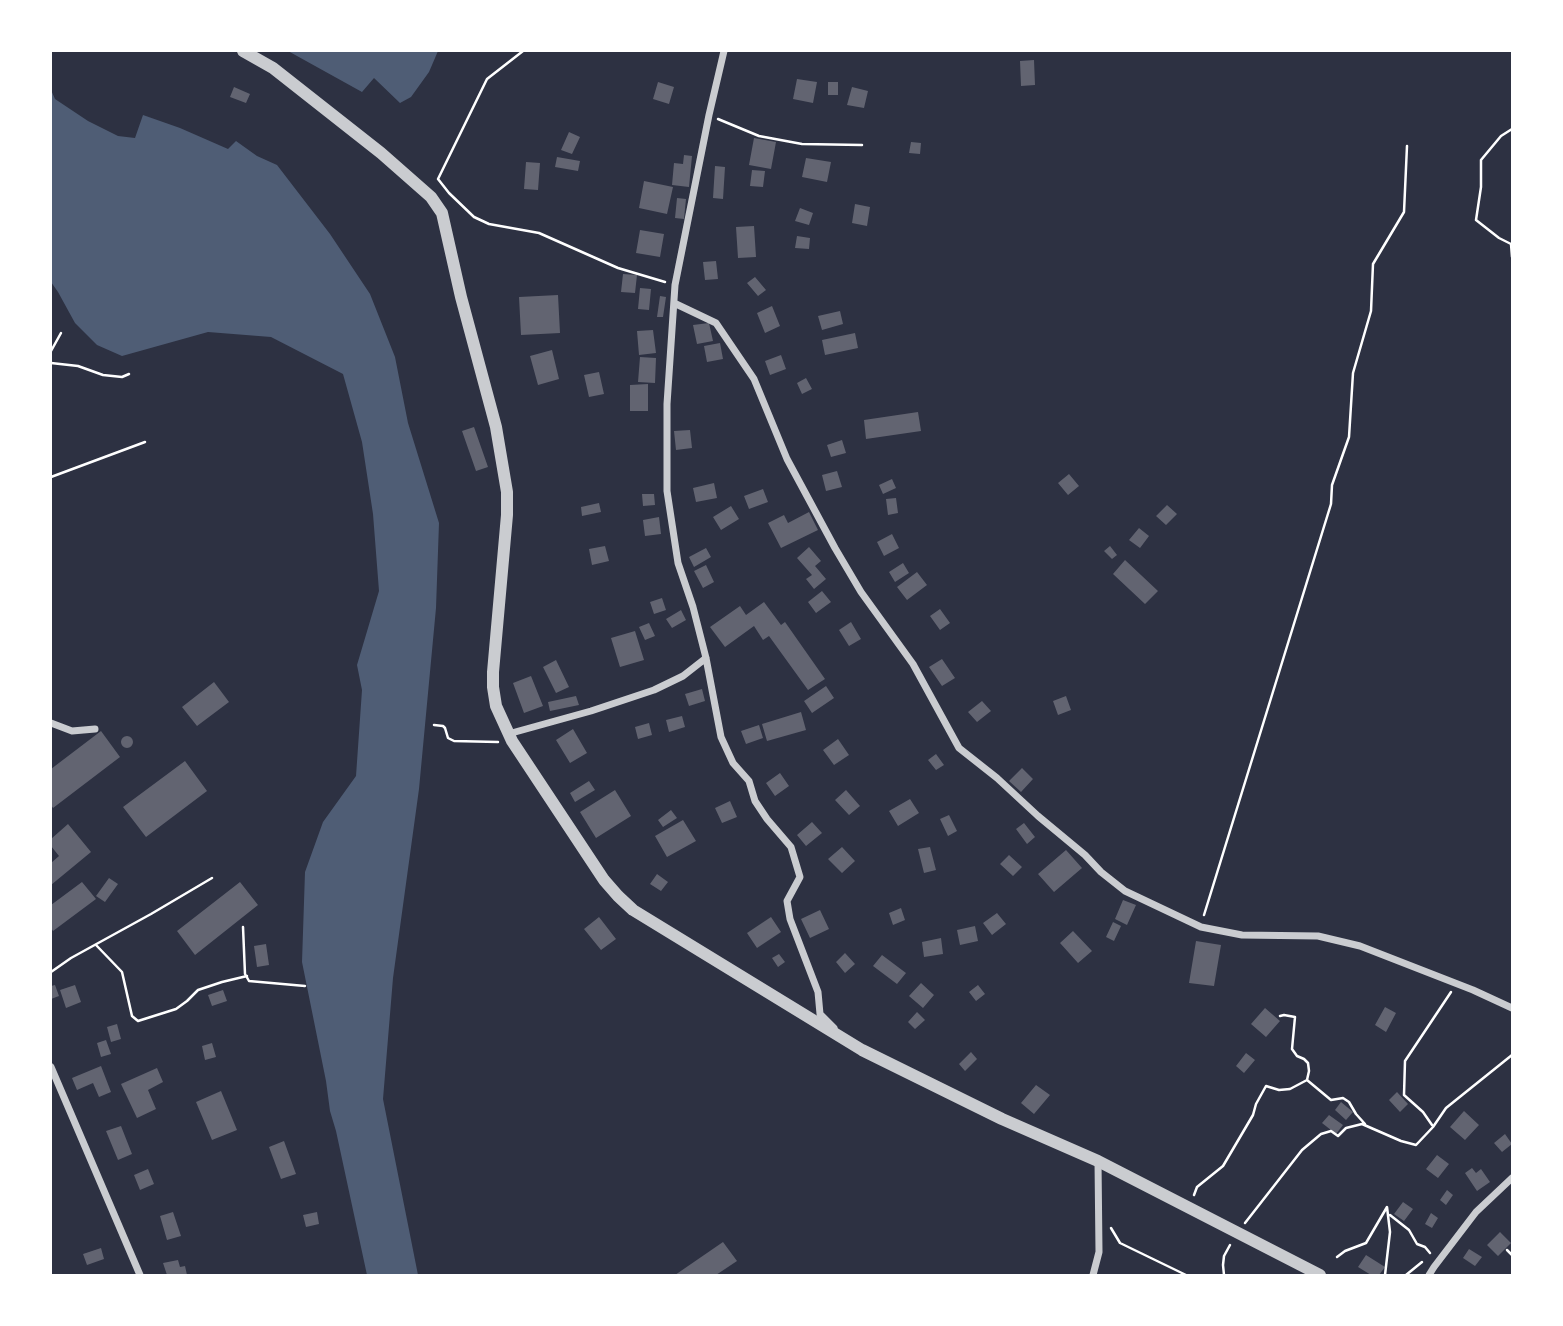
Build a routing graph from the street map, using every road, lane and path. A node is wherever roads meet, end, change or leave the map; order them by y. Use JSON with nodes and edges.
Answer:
{"nodes":[{"id":1,"x":243,"y":51,"type":"edge"},
{"id":2,"x":523,"y":51,"type":"edge"},
{"id":3,"x":724,"y":51,"type":"edge"},
{"id":4,"x":709,"y":115,"type":"junction"},
{"id":5,"x":1512,"y":129,"type":"edge"},
{"id":6,"x":862,"y":145,"type":"dead end"},
{"id":7,"x":1407,"y":146,"type":"dead end"},
{"id":8,"x":1512,"y":257,"type":"edge"},
{"id":9,"x":675,"y":285,"type":"junction"},
{"id":10,"x":674,"y":303,"type":"junction"},
{"id":11,"x":61,"y":333,"type":"dead end"},
{"id":12,"x":51,"y":351,"type":"edge"},
{"id":13,"x":51,"y":363,"type":"edge"},
{"id":14,"x":129,"y":374,"type":"dead end"},
{"id":15,"x":145,"y":442,"type":"dead end"},
{"id":16,"x":51,"y":477,"type":"edge"},
{"id":17,"x":706,"y":657,"type":"junction"},
{"id":18,"x":51,"y":723,"type":"edge"},
{"id":19,"x":434,"y":726,"type":"dead end"},
{"id":20,"x":95,"y":729,"type":"dead end"},
{"id":21,"x":510,"y":737,"type":"junction"},
{"id":22,"x":212,"y":878,"type":"dead end"},
{"id":23,"x":243,"y":927,"type":"dead end"},
{"id":24,"x":1200,"y":927,"type":"junction"},
{"id":25,"x":96,"y":945,"type":"junction"},
{"id":26,"x":51,"y":972,"type":"edge"},
{"id":27,"x":247,"y":976,"type":"junction"},
{"id":28,"x":1457,"y":983,"type":"junction"},
{"id":29,"x":305,"y":986,"type":"dead end"},
{"id":30,"x":1512,"y":1008,"type":"edge"},
{"id":31,"x":1280,"y":1016,"type":"dead end"},
{"id":32,"x":862,"y":1050,"type":"junction"},
{"id":33,"x":1512,"y":1055,"type":"edge"},
{"id":34,"x":51,"y":1067,"type":"edge"},
{"id":35,"x":1307,"y":1080,"type":"junction"},
{"id":36,"x":1367,"y":1126,"type":"junction"},
{"id":37,"x":1433,"y":1127,"type":"junction"},
{"id":38,"x":1098,"y":1161,"type":"junction"},
{"id":39,"x":1512,"y":1178,"type":"edge"},
{"id":40,"x":1098,"y":1207,"type":"junction"},
{"id":41,"x":1189,"y":1208,"type":"junction"},
{"id":42,"x":1388,"y":1214,"type":"junction"},
{"id":43,"x":1238,"y":1233,"type":"junction"},
{"id":44,"x":1507,"y":1250,"type":"dead end"},
{"id":45,"x":1432,"y":1255,"type":"dead end"},
{"id":46,"x":1512,"y":1255,"type":"edge"},
{"id":47,"x":1337,"y":1256,"type":"dead end"},
{"id":48,"x":140,"y":1275,"type":"edge"},
{"id":49,"x":1093,"y":1275,"type":"edge"},
{"id":50,"x":1186,"y":1275,"type":"edge"},
{"id":51,"x":1224,"y":1275,"type":"edge"},
{"id":52,"x":1320,"y":1275,"type":"edge"},
{"id":53,"x":1385,"y":1275,"type":"edge"},
{"id":54,"x":1429,"y":1275,"type":"edge"}],
"edges":[{"from":1,"to":21,"type":"street"},
{"from":2,"to":9,"type":"path"},
{"from":3,"to":4,"type":"street"},
{"from":4,"to":6,"type":"path"},
{"from":4,"to":9,"type":"street"},
{"from":5,"to":8,"type":"path"},
{"from":7,"to":24,"type":"path"},
{"from":9,"to":10,"type":"street"},
{"from":10,"to":17,"type":"street"},
{"from":10,"to":24,"type":"street"},
{"from":11,"to":12,"type":"path"},
{"from":13,"to":14,"type":"path"},
{"from":15,"to":16,"type":"path"},
{"from":17,"to":21,"type":"street"},
{"from":17,"to":32,"type":"street"},
{"from":18,"to":20,"type":"street"},
{"from":19,"to":21,"type":"path"},
{"from":21,"to":32,"type":"street"},
{"from":22,"to":25,"type":"path"},
{"from":23,"to":27,"type":"path"},
{"from":24,"to":28,"type":"street"},
{"from":25,"to":26,"type":"path"},
{"from":25,"to":27,"type":"path"},
{"from":27,"to":29,"type":"path"},
{"from":28,"to":30,"type":"street"},
{"from":28,"to":37,"type":"path"},
{"from":31,"to":35,"type":"path"},
{"from":32,"to":38,"type":"street"},
{"from":33,"to":37,"type":"path"},
{"from":34,"to":48,"type":"street"},
{"from":35,"to":36,"type":"path"},
{"from":35,"to":41,"type":"path"},
{"from":36,"to":37,"type":"path"},
{"from":36,"to":43,"type":"path"},
{"from":38,"to":40,"type":"street"},
{"from":38,"to":41,"type":"street"},
{"from":39,"to":54,"type":"street"},
{"from":40,"to":49,"type":"street"},
{"from":40,"to":50,"type":"path"},
{"from":41,"to":43,"type":"street"},
{"from":42,"to":45,"type":"path"},
{"from":42,"to":47,"type":"path"},
{"from":42,"to":53,"type":"path"},
{"from":43,"to":51,"type":"path"},
{"from":43,"to":52,"type":"street"},
{"from":44,"to":46,"type":"path"}]}
